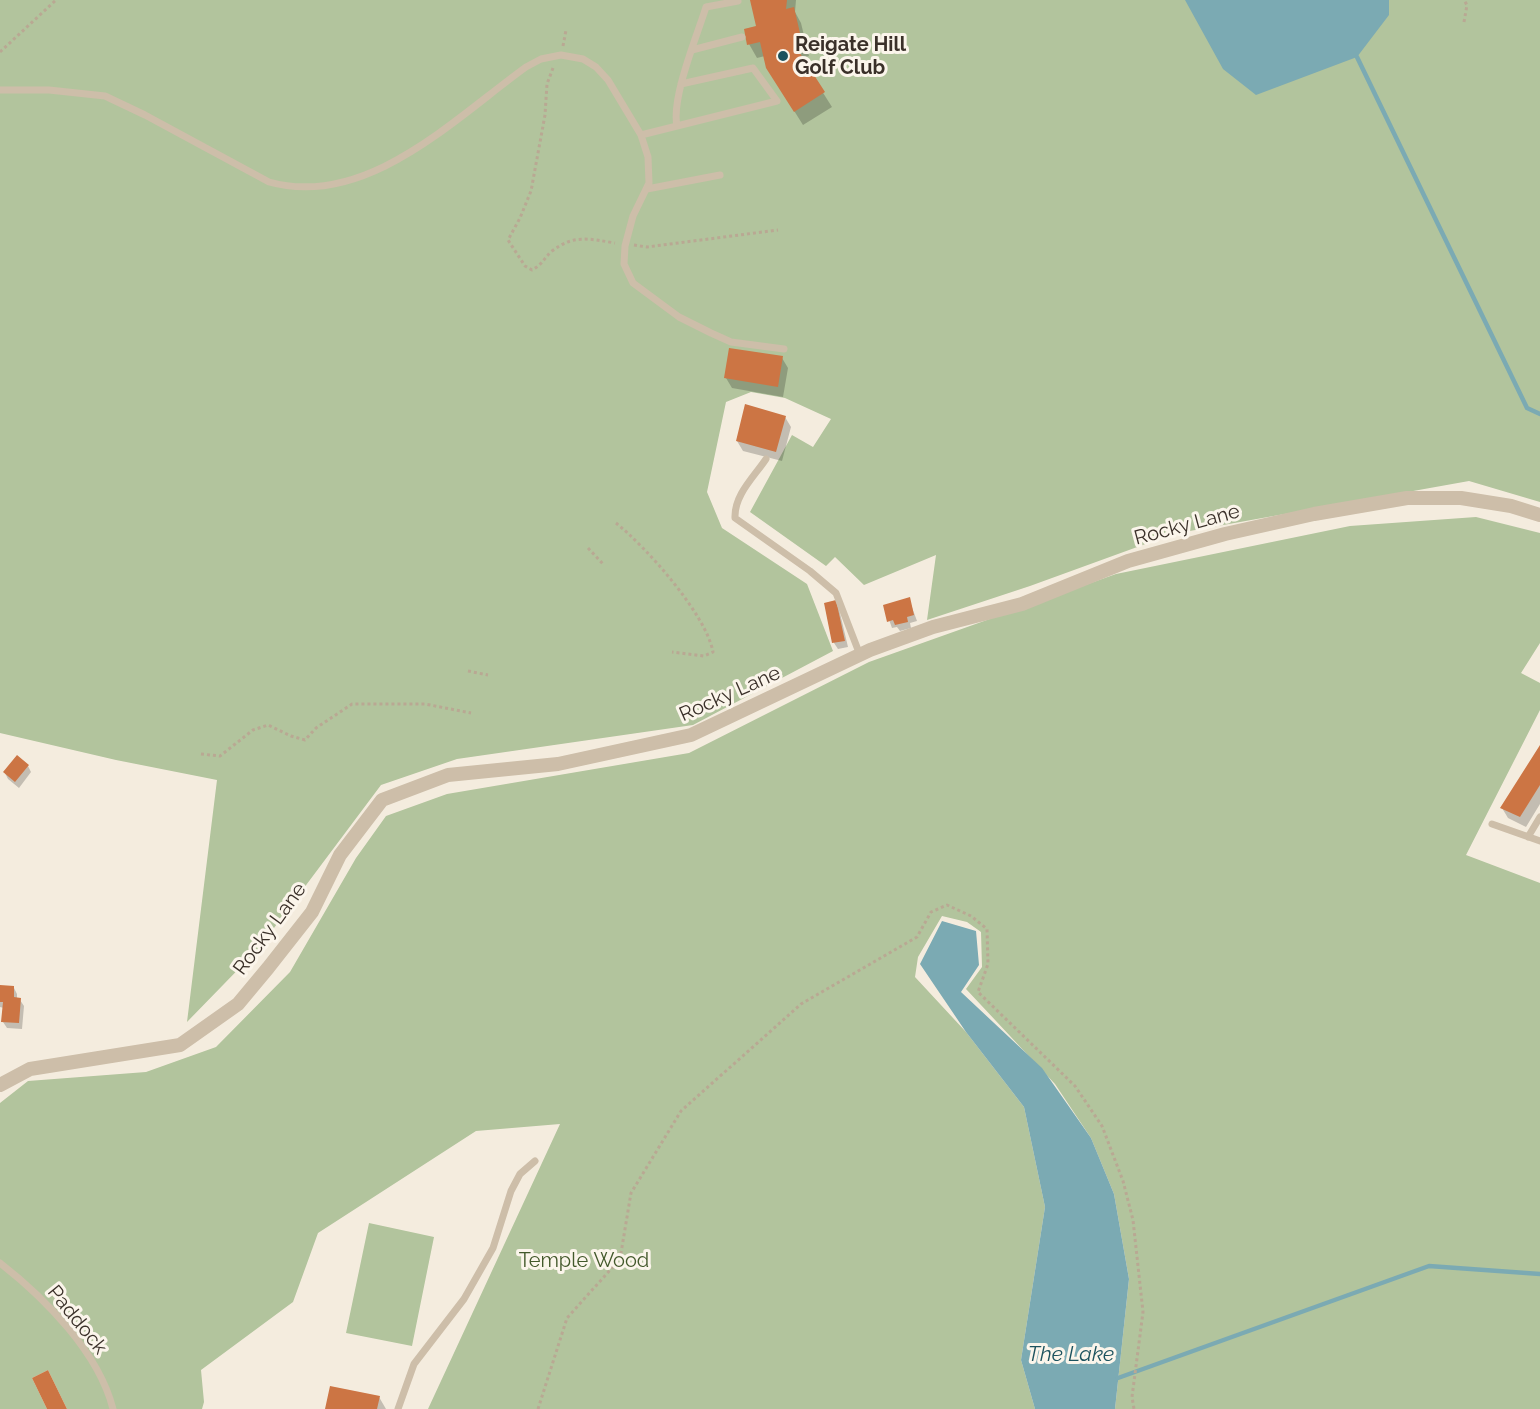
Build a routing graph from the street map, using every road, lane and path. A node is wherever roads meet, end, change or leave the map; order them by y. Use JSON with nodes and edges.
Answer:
{"nodes":[{"id":1,"x":56,"y":0,"type":"edge"},
{"id":2,"x":1464,"y":0,"type":"edge"},
{"id":3,"x":738,"y":1,"type":"edge"},
{"id":4,"x":715,"y":3,"type":"edge"},
{"id":5,"x":1464,"y":22,"type":"dead end"},
{"id":6,"x":566,"y":30,"type":"dead end"},
{"id":7,"x":742,"y":37,"type":"dead end"},
{"id":8,"x":692,"y":50,"type":"junction"},
{"id":9,"x":0,"y":52,"type":"edge"},
{"id":10,"x":561,"y":55,"type":"junction"},
{"id":11,"x":681,"y":84,"type":"junction"},
{"id":12,"x":0,"y":90,"type":"edge"},
{"id":13,"x":677,"y":126,"type":"junction"},
{"id":14,"x":641,"y":135,"type":"junction"},
{"id":15,"x":720,"y":175,"type":"dead end"},
{"id":16,"x":647,"y":189,"type":"junction"},
{"id":17,"x":778,"y":230,"type":"dead end"},
{"id":18,"x":626,"y":244,"type":"junction"},
{"id":19,"x":784,"y":349,"type":"dead end"},
{"id":20,"x":766,"y":459,"type":"dead end"},
{"id":21,"x":1540,"y":515,"type":"edge"},
{"id":22,"x":616,"y":523,"type":"dead end"},
{"id":23,"x":588,"y":548,"type":"dead end"},
{"id":24,"x":603,"y":564,"type":"dead end"},
{"id":25,"x":672,"y":652,"type":"dead end"},
{"id":26,"x":860,"y":655,"type":"junction"},
{"id":27,"x":468,"y":672,"type":"dead end"},
{"id":28,"x":488,"y":675,"type":"dead end"},
{"id":29,"x":471,"y":713,"type":"dead end"},
{"id":30,"x":201,"y":754,"type":"dead end"},
{"id":31,"x":1540,"y":817,"type":"edge"},
{"id":32,"x":1492,"y":824,"type":"dead end"},
{"id":33,"x":1528,"y":837,"type":"junction"},
{"id":34,"x":1540,"y":841,"type":"edge"},
{"id":35,"x":0,"y":1085,"type":"edge"},
{"id":36,"x":535,"y":1161,"type":"dead end"},
{"id":37,"x":0,"y":1263,"type":"edge"},
{"id":38,"x":112,"y":1409,"type":"edge"},
{"id":39,"x":398,"y":1409,"type":"edge"},
{"id":40,"x":538,"y":1409,"type":"edge"},
{"id":41,"x":1134,"y":1409,"type":"edge"}],
"edges":[{"from":1,"to":9,"type":"path"},
{"from":2,"to":5,"type":"path"},
{"from":3,"to":4,"type":"lane"},
{"from":4,"to":8,"type":"lane"},
{"from":6,"to":10,"type":"path"},
{"from":7,"to":8,"type":"lane"},
{"from":8,"to":11,"type":"lane"},
{"from":10,"to":12,"type":"lane"},
{"from":10,"to":14,"type":"lane"},
{"from":10,"to":18,"type":"path"},
{"from":11,"to":13,"type":"lane"},
{"from":11,"to":13,"type":"lane"},
{"from":13,"to":14,"type":"lane"},
{"from":14,"to":16,"type":"lane"},
{"from":15,"to":16,"type":"lane"},
{"from":16,"to":18,"type":"lane"},
{"from":17,"to":18,"type":"path"},
{"from":18,"to":19,"type":"lane"},
{"from":20,"to":26,"type":"lane"},
{"from":21,"to":26,"type":"street","name":"Rocky Lane"},
{"from":22,"to":25,"type":"path"},
{"from":23,"to":24,"type":"path"},
{"from":26,"to":35,"type":"street","name":"Rocky Lane"},
{"from":27,"to":28,"type":"path"},
{"from":29,"to":30,"type":"path"},
{"from":31,"to":33,"type":"lane"},
{"from":32,"to":33,"type":"lane"},
{"from":33,"to":34,"type":"lane"},
{"from":36,"to":39,"type":"lane"},
{"from":37,"to":38,"type":"lane","name":"Paddock"},
{"from":40,"to":41,"type":"path"}]}
